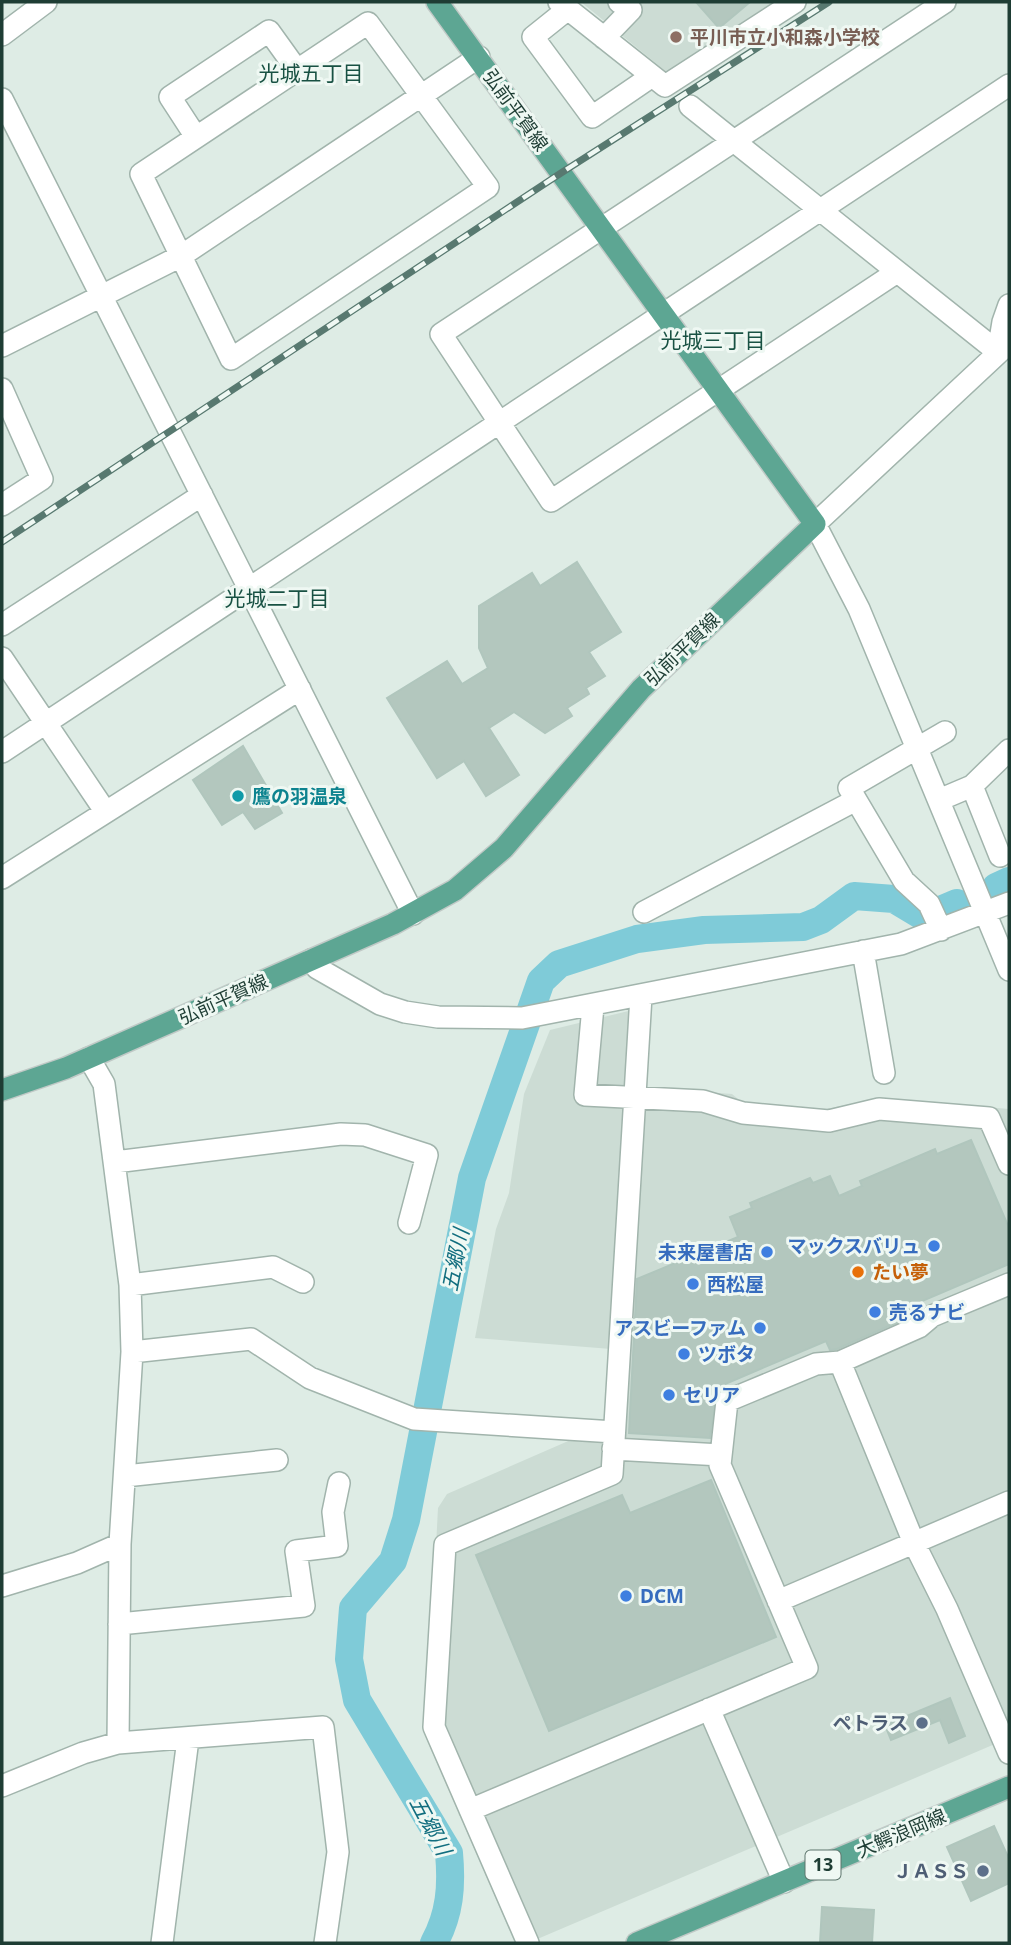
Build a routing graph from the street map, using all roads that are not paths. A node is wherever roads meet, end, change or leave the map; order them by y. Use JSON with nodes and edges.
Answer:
{"nodes":[{"id":1,"x":46,"y":2,"type":"edge"},
{"id":2,"x":437,"y":2,"type":"edge"},
{"id":3,"x":619,"y":2,"type":"edge"},
{"id":4,"x":795,"y":2,"type":"edge"},
{"id":5,"x":946,"y":2,"type":"edge"},
{"id":6,"x":564,"y":5,"type":"edge"},
{"id":7,"x":2,"y":35,"type":"edge"},
{"id":8,"x":604,"y":38,"type":"junction"},
{"id":9,"x":479,"y":57,"type":"junction"},
{"id":10,"x":297,"y":70,"type":"junction"},
{"id":11,"x":652,"y":76,"type":"junction"},
{"id":12,"x":1009,"y":85,"type":"edge"},
{"id":13,"x":422,"y":96,"type":"junction"},
{"id":14,"x":2,"y":99,"type":"edge"},
{"id":15,"x":690,"y":106,"type":"dead end"},
{"id":16,"x":8,"y":127,"type":"edge"},
{"id":17,"x":196,"y":137,"type":"junction"},
{"id":18,"x":734,"y":141,"type":"junction"},
{"id":19,"x":820,"y":210,"type":"junction"},
{"id":20,"x":601,"y":229,"type":"junction"},
{"id":21,"x":181,"y":256,"type":"junction"},
{"id":22,"x":897,"y":272,"type":"junction"},
{"id":23,"x":101,"y":296,"type":"junction"},
{"id":24,"x":1009,"y":304,"type":"edge"},
{"id":25,"x":663,"y":314,"type":"junction"},
{"id":26,"x":2,"y":346,"type":"edge"},
{"id":27,"x":1004,"y":348,"type":"edge"},
{"id":28,"x":718,"y":388,"type":"junction"},
{"id":29,"x":2,"y":389,"type":"edge"},
{"id":30,"x":499,"y":422,"type":"junction"},
{"id":31,"x":202,"y":495,"type":"junction"},
{"id":32,"x":2,"y":505,"type":"edge"},
{"id":33,"x":815,"y":524,"type":"junction"},
{"id":34,"x":249,"y":588,"type":"junction"},
{"id":35,"x":2,"y":625,"type":"edge"},
{"id":36,"x":2,"y":658,"type":"edge"},
{"id":37,"x":300,"y":689,"type":"junction"},
{"id":38,"x":44,"y":724,"type":"junction"},
{"id":39,"x":945,"y":732,"type":"dead end"},
{"id":40,"x":917,"y":748,"type":"junction"},
{"id":41,"x":1009,"y":750,"type":"edge"},
{"id":42,"x":2,"y":752,"type":"edge"},
{"id":43,"x":972,"y":786,"type":"junction"},
{"id":44,"x":856,"y":800,"type":"junction"},
{"id":45,"x":939,"y":800,"type":"junction"},
{"id":46,"x":105,"y":811,"type":"junction"},
{"id":47,"x":1000,"y":856,"type":"dead end"},
{"id":48,"x":2,"y":878,"type":"edge"},
{"id":49,"x":1009,"y":903,"type":"edge"},
{"id":50,"x":644,"y":912,"type":"dead end"},
{"id":51,"x":985,"y":912,"type":"junction"},
{"id":52,"x":413,"y":914,"type":"junction"},
{"id":53,"x":936,"y":918,"type":"junction"},
{"id":54,"x":863,"y":951,"type":"junction"},
{"id":55,"x":312,"y":960,"type":"junction"},
{"id":56,"x":1009,"y":970,"type":"edge"},
{"id":57,"x":641,"y":996,"type":"junction"},
{"id":58,"x":593,"y":1006,"type":"junction"},
{"id":59,"x":89,"y":1058,"type":"junction"},
{"id":60,"x":884,"y":1073,"type":"dead end"},
{"id":61,"x":2,"y":1090,"type":"edge"},
{"id":62,"x":635,"y":1098,"type":"junction"},
{"id":63,"x":115,"y":1162,"type":"junction"},
{"id":64,"x":1009,"y":1164,"type":"edge"},
{"id":65,"x":409,"y":1223,"type":"dead end"},
{"id":66,"x":303,"y":1282,"type":"dead end"},
{"id":67,"x":1009,"y":1284,"type":"edge"},
{"id":68,"x":130,"y":1285,"type":"junction"},
{"id":69,"x":132,"y":1352,"type":"junction"},
{"id":70,"x":840,"y":1362,"type":"junction"},
{"id":71,"x":614,"y":1441,"type":"junction"},
{"id":72,"x":721,"y":1455,"type":"junction"},
{"id":73,"x":276,"y":1460,"type":"dead end"},
{"id":74,"x":125,"y":1475,"type":"junction"},
{"id":75,"x":339,"y":1483,"type":"dead end"},
{"id":76,"x":1009,"y":1502,"type":"edge"},
{"id":77,"x":914,"y":1543,"type":"junction"},
{"id":78,"x":120,"y":1544,"type":"junction"},
{"id":79,"x":2,"y":1586,"type":"edge"},
{"id":80,"x":778,"y":1601,"type":"junction"},
{"id":81,"x":119,"y":1624,"type":"junction"},
{"id":82,"x":709,"y":1709,"type":"junction"},
{"id":83,"x":188,"y":1739,"type":"junction"},
{"id":84,"x":118,"y":1743,"type":"junction"},
{"id":85,"x":1009,"y":1752,"type":"edge"},
{"id":86,"x":2,"y":1786,"type":"edge"},
{"id":87,"x":1009,"y":1787,"type":"edge"},
{"id":88,"x":470,"y":1810,"type":"junction"},
{"id":89,"x":784,"y":1882,"type":"junction"},
{"id":90,"x":162,"y":1943,"type":"edge"},
{"id":91,"x":325,"y":1943,"type":"edge"},
{"id":92,"x":528,"y":1943,"type":"edge"},
{"id":93,"x":637,"y":1943,"type":"edge"}],
"edges":[{"from":1,"to":7,"type":"street"},
{"from":2,"to":9,"type":"main road","name":"弘前平賀線"},
{"from":3,"to":8,"type":"street"},
{"from":4,"to":11,"type":"street"},
{"from":5,"to":18,"type":"street"},
{"from":6,"to":8,"type":"street"},
{"from":6,"to":11,"type":"street"},
{"from":8,"to":11,"type":"street"},
{"from":9,"to":13,"type":"street"},
{"from":9,"to":20,"type":"main road","name":"弘前平賀線"},
{"from":10,"to":13,"type":"street"},
{"from":10,"to":17,"type":"street"},
{"from":10,"to":17,"type":"street"},
{"from":12,"to":19,"type":"street"},
{"from":13,"to":21,"type":"street"},
{"from":13,"to":21,"type":"street"},
{"from":14,"to":16,"type":"street"},
{"from":15,"to":18,"type":"street"},
{"from":16,"to":23,"type":"street"},
{"from":17,"to":21,"type":"street"},
{"from":18,"to":19,"type":"street"},
{"from":18,"to":20,"type":"street"},
{"from":19,"to":22,"type":"street"},
{"from":19,"to":25,"type":"street"},
{"from":20,"to":25,"type":"main road","name":"弘前平賀線"},
{"from":20,"to":30,"type":"street"},
{"from":21,"to":23,"type":"street"},
{"from":22,"to":27,"type":"street"},
{"from":22,"to":28,"type":"street"},
{"from":23,"to":26,"type":"street"},
{"from":23,"to":31,"type":"street"},
{"from":24,"to":27,"type":"street"},
{"from":25,"to":28,"type":"main road","name":"弘前平賀線"},
{"from":25,"to":30,"type":"street"},
{"from":27,"to":33,"type":"street"},
{"from":28,"to":30,"type":"street"},
{"from":28,"to":33,"type":"main road","name":"弘前平賀線"},
{"from":29,"to":32,"type":"street"},
{"from":30,"to":34,"type":"street"},
{"from":31,"to":34,"type":"street"},
{"from":31,"to":35,"type":"street"},
{"from":33,"to":40,"type":"street"},
{"from":33,"to":52,"type":"main road","name":"弘前平賀線"},
{"from":34,"to":37,"type":"street"},
{"from":34,"to":38,"type":"street"},
{"from":36,"to":38,"type":"street"},
{"from":37,"to":46,"type":"street"},
{"from":37,"to":52,"type":"street"},
{"from":38,"to":42,"type":"street"},
{"from":38,"to":46,"type":"street"},
{"from":39,"to":40,"type":"street"},
{"from":40,"to":44,"type":"street"},
{"from":40,"to":45,"type":"street"},
{"from":41,"to":43,"type":"street"},
{"from":43,"to":45,"type":"street"},
{"from":43,"to":47,"type":"street"},
{"from":44,"to":50,"type":"street"},
{"from":44,"to":53,"type":"street"},
{"from":45,"to":51,"type":"street"},
{"from":46,"to":48,"type":"street"},
{"from":49,"to":51,"type":"street"},
{"from":51,"to":53,"type":"street"},
{"from":51,"to":56,"type":"street"},
{"from":52,"to":55,"type":"main road","name":"弘前平賀線"},
{"from":53,"to":54,"type":"street"},
{"from":54,"to":57,"type":"street"},
{"from":54,"to":60,"type":"street"},
{"from":55,"to":58,"type":"street"},
{"from":55,"to":59,"type":"main road","name":"弘前平賀線"},
{"from":57,"to":58,"type":"street"},
{"from":57,"to":62,"type":"street"},
{"from":58,"to":62,"type":"street"},
{"from":59,"to":61,"type":"main road","name":"弘前平賀線"},
{"from":59,"to":63,"type":"street"},
{"from":62,"to":64,"type":"street"},
{"from":62,"to":71,"type":"street"},
{"from":63,"to":65,"type":"street"},
{"from":63,"to":68,"type":"street"},
{"from":66,"to":68,"type":"street"},
{"from":67,"to":70,"type":"street"},
{"from":68,"to":69,"type":"street"},
{"from":69,"to":71,"type":"street"},
{"from":69,"to":74,"type":"street"},
{"from":70,"to":72,"type":"street"},
{"from":70,"to":77,"type":"street"},
{"from":71,"to":72,"type":"street"},
{"from":71,"to":88,"type":"street"},
{"from":72,"to":80,"type":"street"},
{"from":73,"to":74,"type":"street"},
{"from":74,"to":78,"type":"street"},
{"from":75,"to":81,"type":"street"},
{"from":76,"to":77,"type":"street"},
{"from":77,"to":80,"type":"street"},
{"from":77,"to":85,"type":"street"},
{"from":78,"to":79,"type":"street"},
{"from":78,"to":81,"type":"street"},
{"from":80,"to":82,"type":"street"},
{"from":81,"to":84,"type":"street"},
{"from":82,"to":88,"type":"street"},
{"from":82,"to":89,"type":"street"},
{"from":83,"to":84,"type":"street"},
{"from":83,"to":90,"type":"street"},
{"from":83,"to":91,"type":"street"},
{"from":84,"to":86,"type":"street"},
{"from":87,"to":89,"type":"main road","name":"大鰐浪岡線","number":"13"},
{"from":88,"to":92,"type":"street"},
{"from":89,"to":93,"type":"main road","name":"大鰐浪岡線","number":"13"}]}
